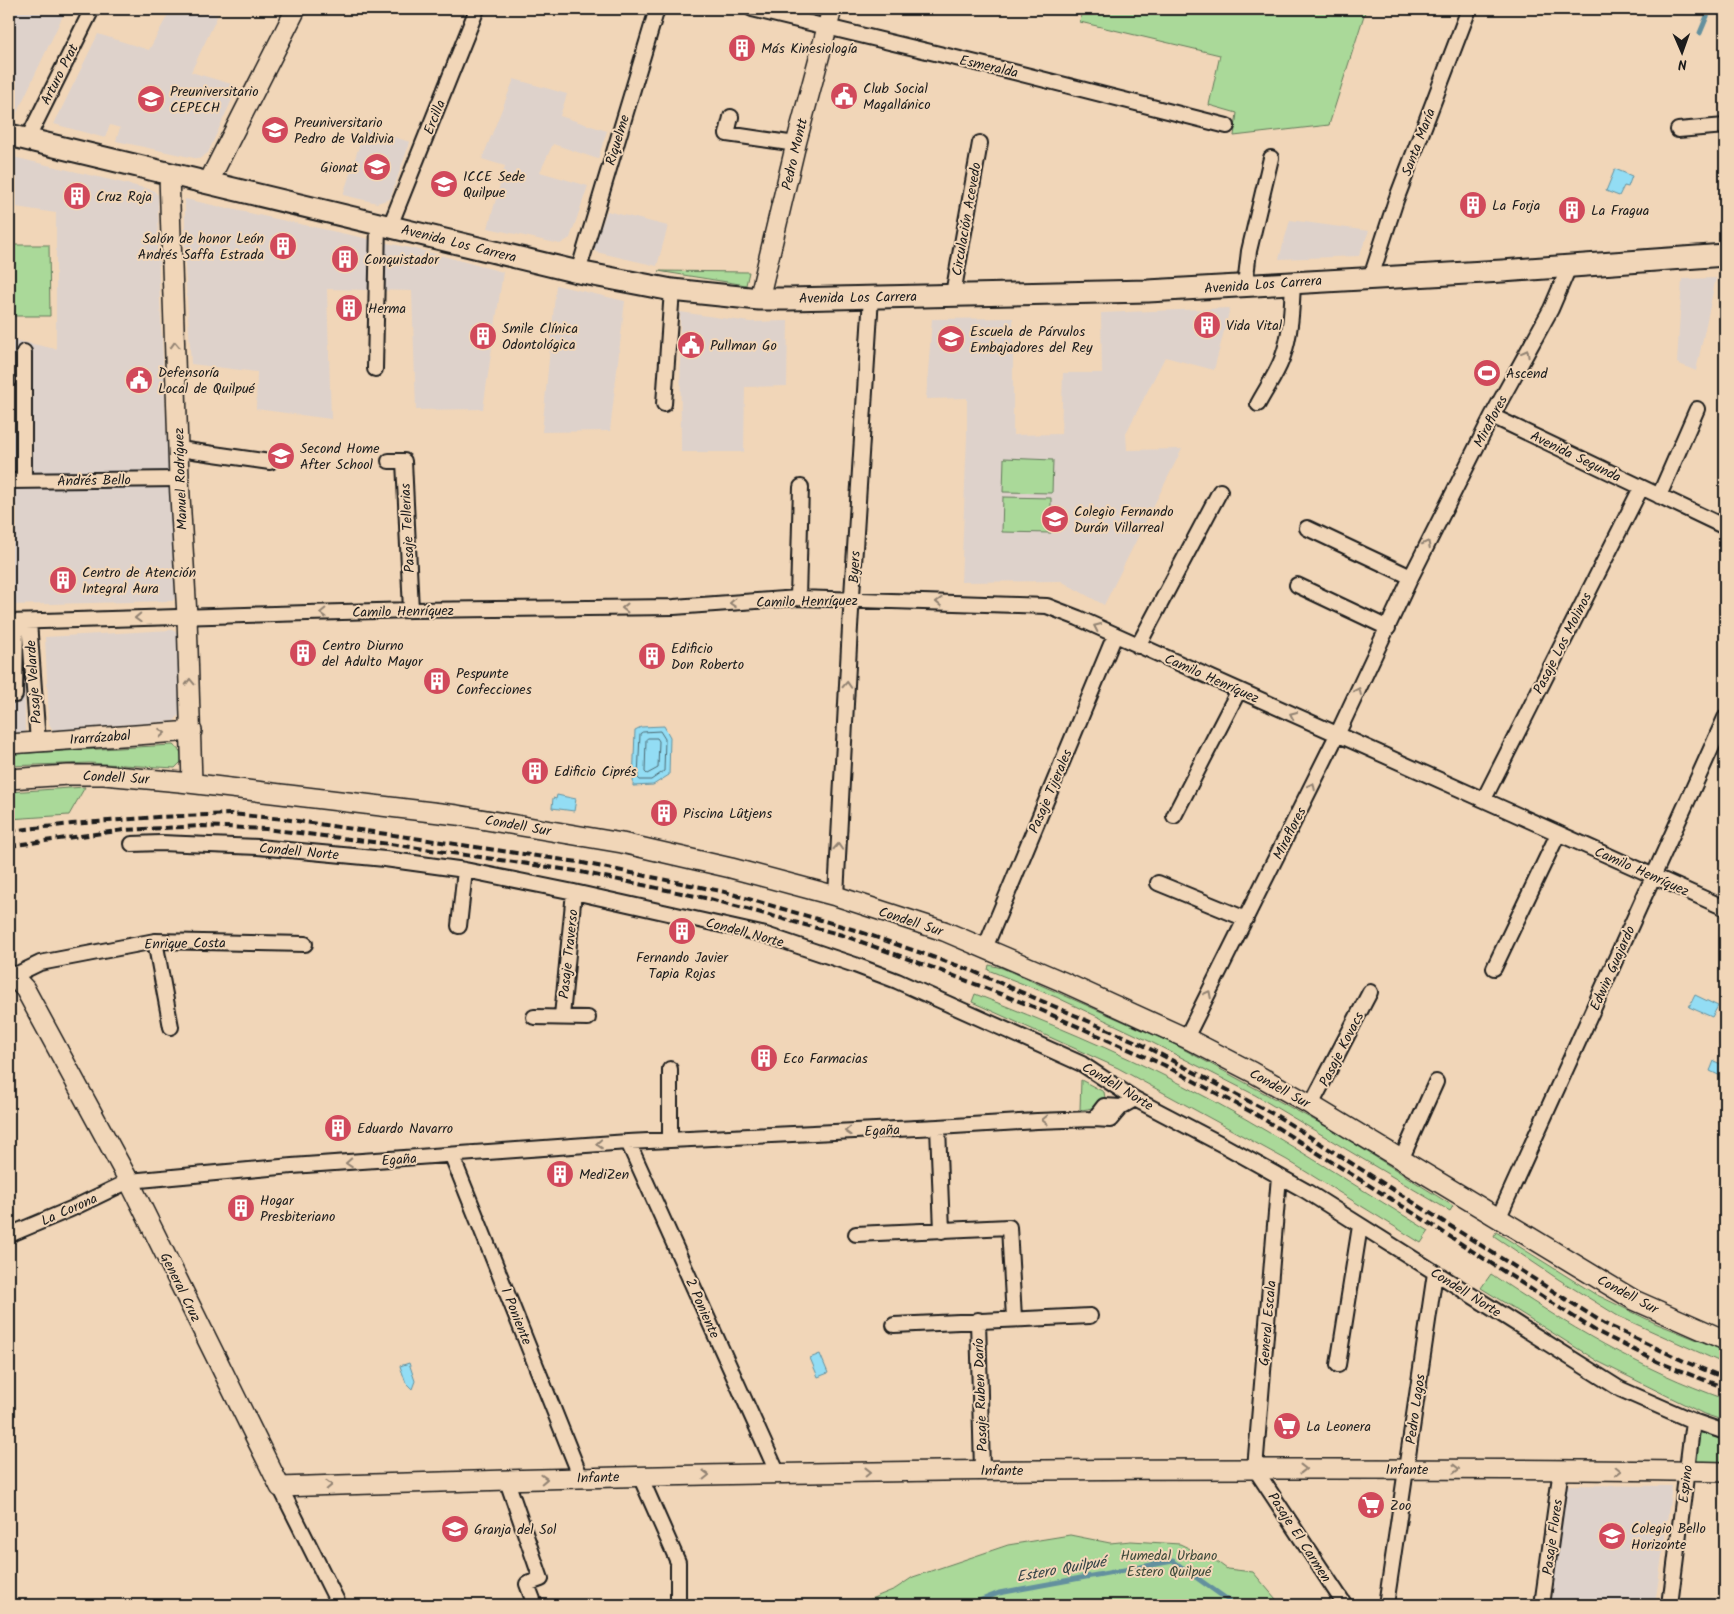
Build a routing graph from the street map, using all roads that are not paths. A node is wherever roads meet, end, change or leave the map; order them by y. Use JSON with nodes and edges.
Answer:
{"nodes":[{"id":1,"x":92,"y":9,"type":"edge"},
{"id":2,"x":296,"y":9,"type":"edge"},
{"id":3,"x":477,"y":9,"type":"edge"},
{"id":4,"x":656,"y":9,"type":"edge"},
{"id":5,"x":752,"y":9,"type":"edge"},
{"id":6,"x":832,"y":9,"type":"edge"},
{"id":7,"x":1469,"y":9,"type":"edge"},
{"id":8,"x":826,"y":28,"type":"junction"},
{"id":9,"x":731,"y":117,"type":"dead end"},
{"id":10,"x":1227,"y":126,"type":"dead end"},
{"id":11,"x":1725,"y":126,"type":"edge"},
{"id":12,"x":1678,"y":130,"type":"dead end"},
{"id":13,"x":18,"y":138,"type":"edge"},
{"id":14,"x":980,"y":143,"type":"dead end"},
{"id":15,"x":796,"y":144,"type":"junction"},
{"id":16,"x":1271,"y":158,"type":"dead end"},
{"id":17,"x":169,"y":175,"type":"junction"},
{"id":18,"x":208,"y":183,"type":"junction"},
{"id":19,"x":384,"y":224,"type":"junction"},
{"id":20,"x":1725,"y":255,"type":"edge"},
{"id":21,"x":1569,"y":267,"type":"junction"},
{"id":22,"x":578,"y":272,"type":"junction"},
{"id":23,"x":1371,"y":277,"type":"junction"},
{"id":24,"x":1293,"y":282,"type":"junction"},
{"id":25,"x":1245,"y":284,"type":"junction"},
{"id":26,"x":672,"y":290,"type":"junction"},
{"id":27,"x":953,"y":294,"type":"junction"},
{"id":28,"x":871,"y":297,"type":"junction"},
{"id":29,"x":759,"y":299,"type":"junction"},
{"id":30,"x":24,"y":352,"type":"dead end"},
{"id":31,"x":375,"y":369,"type":"dead end"},
{"id":32,"x":664,"y":404,"type":"dead end"},
{"id":33,"x":1258,"y":404,"type":"dead end"},
{"id":34,"x":1697,"y":409,"type":"dead end"},
{"id":35,"x":1492,"y":416,"type":"junction"},
{"id":36,"x":179,"y":449,"type":"junction"},
{"id":37,"x":388,"y":461,"type":"dead end"},
{"id":38,"x":270,"y":462,"type":"dead end"},
{"id":39,"x":179,"y":479,"type":"junction"},
{"id":40,"x":9,"y":481,"type":"edge"},
{"id":41,"x":24,"y":481,"type":"junction"},
{"id":42,"x":800,"y":487,"type":"dead end"},
{"id":43,"x":1641,"y":488,"type":"junction"},
{"id":44,"x":1220,"y":491,"type":"dead end"},
{"id":45,"x":1659,"y":496,"type":"junction"},
{"id":46,"x":1725,"y":527,"type":"edge"},
{"id":47,"x":1307,"y":528,"type":"dead end"},
{"id":48,"x":1411,"y":576,"type":"junction"},
{"id":49,"x":1296,"y":585,"type":"dead end"},
{"id":50,"x":798,"y":598,"type":"junction"},
{"id":51,"x":852,"y":600,"type":"junction"},
{"id":52,"x":411,"y":610,"type":"junction"},
{"id":53,"x":187,"y":616,"type":"junction"},
{"id":54,"x":18,"y":622,"type":"edge"},
{"id":55,"x":1388,"y":628,"type":"junction"},
{"id":56,"x":1115,"y":635,"type":"junction"},
{"id":57,"x":1138,"y":646,"type":"junction"},
{"id":58,"x":1239,"y":690,"type":"junction"},
{"id":59,"x":15,"y":696,"type":"dead end"},
{"id":60,"x":1725,"y":718,"type":"edge"},
{"id":61,"x":192,"y":731,"type":"junction"},
{"id":62,"x":1337,"y":735,"type":"junction"},
{"id":63,"x":38,"y":742,"type":"junction"},
{"id":64,"x":9,"y":744,"type":"edge"},
{"id":65,"x":9,"y":779,"type":"edge"},
{"id":66,"x":192,"y":784,"type":"junction"},
{"id":67,"x":1484,"y":799,"type":"junction"},
{"id":68,"x":1174,"y":816,"type":"dead end"},
{"id":69,"x":1558,"y":834,"type":"junction"},
{"id":70,"x":132,"y":844,"type":"dead end"},
{"id":71,"x":465,"y":870,"type":"junction"},
{"id":72,"x":1654,"y":876,"type":"junction"},
{"id":73,"x":1158,"y":883,"type":"dead end"},
{"id":74,"x":574,"y":892,"type":"junction"},
{"id":75,"x":836,"y":896,"type":"junction"},
{"id":76,"x":1725,"y":908,"type":"edge"},
{"id":77,"x":1246,"y":919,"type":"junction"},
{"id":78,"x":459,"y":926,"type":"dead end"},
{"id":79,"x":155,"y":941,"type":"junction"},
{"id":80,"x":305,"y":944,"type":"dead end"},
{"id":81,"x":985,"y":948,"type":"junction"},
{"id":82,"x":1494,"y":968,"type":"dead end"},
{"id":83,"x":11,"y":976,"type":"edge"},
{"id":84,"x":1370,"y":992,"type":"dead end"},
{"id":85,"x":562,"y":1016,"type":"junction"},
{"id":86,"x":534,"y":1017,"type":"dead end"},
{"id":87,"x":588,"y":1018,"type":"dead end"},
{"id":88,"x":171,"y":1027,"type":"dead end"},
{"id":89,"x":1186,"y":1038,"type":"junction"},
{"id":90,"x":670,"y":1068,"type":"dead end"},
{"id":91,"x":1436,"y":1082,"type":"dead end"},
{"id":92,"x":1135,"y":1098,"type":"junction"},
{"id":93,"x":1311,"y":1105,"type":"junction"},
{"id":94,"x":938,"y":1127,"type":"junction"},
{"id":95,"x":670,"y":1140,"type":"junction"},
{"id":96,"x":628,"y":1142,"type":"junction"},
{"id":97,"x":452,"y":1156,"type":"junction"},
{"id":98,"x":1401,"y":1160,"type":"junction"},
{"id":99,"x":1279,"y":1176,"type":"junction"},
{"id":100,"x":129,"y":1181,"type":"junction"},
{"id":101,"x":1498,"y":1219,"type":"junction"},
{"id":102,"x":1360,"y":1226,"type":"junction"},
{"id":103,"x":942,"y":1231,"type":"junction"},
{"id":104,"x":856,"y":1234,"type":"dead end"},
{"id":105,"x":9,"y":1235,"type":"edge"},
{"id":106,"x":1434,"y":1272,"type":"junction"},
{"id":107,"x":1090,"y":1316,"type":"dead end"},
{"id":108,"x":1014,"y":1318,"type":"junction"},
{"id":109,"x":978,"y":1320,"type":"junction"},
{"id":110,"x":894,"y":1325,"type":"dead end"},
{"id":111,"x":1725,"y":1340,"type":"edge"},
{"id":112,"x":1338,"y":1365,"type":"dead end"},
{"id":113,"x":1693,"y":1421,"type":"junction"},
{"id":114,"x":1722,"y":1430,"type":"edge"},
{"id":115,"x":1255,"y":1469,"type":"junction"},
{"id":116,"x":1407,"y":1469,"type":"junction"},
{"id":117,"x":1561,"y":1469,"type":"junction"},
{"id":118,"x":982,"y":1470,"type":"junction"},
{"id":119,"x":1687,"y":1472,"type":"junction"},
{"id":120,"x":1725,"y":1472,"type":"edge"},
{"id":121,"x":778,"y":1474,"type":"junction"},
{"id":122,"x":640,"y":1476,"type":"junction"},
{"id":123,"x":582,"y":1478,"type":"junction"},
{"id":124,"x":508,"y":1481,"type":"junction"},
{"id":125,"x":280,"y":1487,"type":"junction"},
{"id":126,"x":678,"y":1602,"type":"dead end"},
{"id":127,"x":339,"y":1605,"type":"edge"},
{"id":128,"x":535,"y":1605,"type":"edge"},
{"id":129,"x":1345,"y":1605,"type":"edge"},
{"id":130,"x":1386,"y":1605,"type":"edge"},
{"id":131,"x":1542,"y":1605,"type":"edge"},
{"id":132,"x":1670,"y":1605,"type":"edge"}],
"edges":[{"from":1,"to":13,"type":"street","name":"Arturo Prat"},
{"from":2,"to":18,"type":"street"},
{"from":3,"to":19,"type":"street","name":"Ercilla"},
{"from":4,"to":22,"type":"street","name":"Riquelme"},
{"from":5,"to":8,"type":"street","name":"Esmeralda"},
{"from":6,"to":8,"type":"street","name":"Pedro Montt"},
{"from":7,"to":23,"type":"street","name":"Santa María"},
{"from":8,"to":10,"type":"street","name":"Esmeralda"},
{"from":8,"to":15,"type":"street","name":"Pedro Montt"},
{"from":9,"to":15,"type":"street"},
{"from":11,"to":12,"type":"street"},
{"from":13,"to":17,"type":"main road","name":"Avenida Los Carrera"},
{"from":14,"to":27,"type":"street","name":"Circulación Acevedo"},
{"from":15,"to":29,"type":"street","name":"Pedro Montt"},
{"from":16,"to":25,"type":"street"},
{"from":17,"to":18,"type":"main road","name":"Avenida Los Carrera"},
{"from":36,"to":17,"type":"street","name":"Manuel Rodríguez","one_way":true},
{"from":18,"to":19,"type":"main road","name":"Avenida Los Carrera"},
{"from":19,"to":22,"type":"main road","name":"Avenida Los Carrera"},
{"from":19,"to":31,"type":"street"},
{"from":20,"to":21,"type":"main road","name":"Avenida Los Carrera"},
{"from":21,"to":23,"type":"main road","name":"Avenida Los Carrera"},
{"from":35,"to":21,"type":"street","name":"Miraflores","one_way":true},
{"from":22,"to":26,"type":"main road","name":"Avenida Los Carrera"},
{"from":23,"to":24,"type":"main road","name":"Avenida Los Carrera"},
{"from":24,"to":25,"type":"main road","name":"Avenida Los Carrera"},
{"from":24,"to":33,"type":"street"},
{"from":25,"to":27,"type":"main road","name":"Avenida Los Carrera"},
{"from":26,"to":29,"type":"main road","name":"Avenida Los Carrera"},
{"from":26,"to":32,"type":"street"},
{"from":27,"to":28,"type":"main road","name":"Avenida Los Carrera"},
{"from":28,"to":29,"type":"main road","name":"Avenida Los Carrera"},
{"from":28,"to":51,"type":"street","name":"Byers"},
{"from":30,"to":41,"type":"street"},
{"from":34,"to":45,"type":"street"},
{"from":35,"to":43,"type":"street","name":"Avenida Segunda"},
{"from":48,"to":35,"type":"street","name":"Miraflores","one_way":true},
{"from":36,"to":38,"type":"street"},
{"from":36,"to":39,"type":"street","name":"Manuel Rodríguez"},
{"from":37,"to":52,"type":"street","name":"Pasaje Tellerias"},
{"from":39,"to":41,"type":"street","name":"Andrés Bello"},
{"from":39,"to":53,"type":"street","name":"Manuel Rodríguez"},
{"from":40,"to":41,"type":"street","name":"Andrés Bello"},
{"from":42,"to":50,"type":"street"},
{"from":43,"to":45,"type":"street","name":"Avenida Segunda"},
{"from":43,"to":67,"type":"street","name":"Pasaje Los Molinos"},
{"from":44,"to":57,"type":"street"},
{"from":45,"to":46,"type":"street","name":"Avenida Segunda"},
{"from":47,"to":48,"type":"street"},
{"from":48,"to":55,"type":"street","name":"Miraflores"},
{"from":49,"to":55,"type":"street"},
{"from":50,"to":51,"type":"street","name":"Camilo Henríquez"},
{"from":50,"to":52,"type":"street","name":"Camilo Henríquez","one_way":true},
{"from":56,"to":51,"type":"street","name":"Camilo Henríquez","one_way":true},
{"from":75,"to":51,"type":"street","name":"Byers","one_way":true},
{"from":52,"to":53,"type":"street","name":"Camilo Henríquez","one_way":true},
{"from":53,"to":54,"type":"street","name":"Camilo Henríquez","one_way":true},
{"from":61,"to":53,"type":"street","name":"Manuel Rodríguez","one_way":true},
{"from":54,"to":59,"type":"street"},
{"from":54,"to":63,"type":"street","name":"Pasaje Velarde"},
{"from":62,"to":55,"type":"street","name":"Miraflores","one_way":true},
{"from":56,"to":57,"type":"street","name":"Camilo Henríquez"},
{"from":56,"to":81,"type":"street","name":"Pasaje Tijerales"},
{"from":57,"to":58,"type":"street","name":"Camilo Henríquez"},
{"from":62,"to":58,"type":"street","name":"Camilo Henríquez","one_way":true},
{"from":58,"to":68,"type":"street"},
{"from":60,"to":72,"type":"street","name":"Edwin Guajardo"},
{"from":63,"to":61,"type":"street","name":"Irarrázabal","one_way":true},
{"from":61,"to":66,"type":"street","name":"Manuel Rodríguez"},
{"from":62,"to":67,"type":"street","name":"Camilo Henríquez"},
{"from":77,"to":62,"type":"street","name":"Miraflores","one_way":true},
{"from":63,"to":64,"type":"street","name":"Irarrázabal"},
{"from":65,"to":66,"type":"street","name":"Condell Sur"},
{"from":66,"to":75,"type":"street","name":"Condell Sur"},
{"from":67,"to":69,"type":"street","name":"Camilo Henríquez"},
{"from":69,"to":72,"type":"street","name":"Camilo Henríquez"},
{"from":69,"to":82,"type":"street"},
{"from":70,"to":71,"type":"street","name":"Condell Norte"},
{"from":71,"to":74,"type":"street","name":"Condell Norte"},
{"from":71,"to":78,"type":"street"},
{"from":72,"to":76,"type":"street","name":"Camilo Henríquez"},
{"from":72,"to":101,"type":"street","name":"Edwin Guajardo"},
{"from":73,"to":77,"type":"street"},
{"from":74,"to":85,"type":"street","name":"Pasaje Traverso"},
{"from":74,"to":92,"type":"street","name":"Condell Norte"},
{"from":75,"to":81,"type":"street","name":"Condell Sur"},
{"from":89,"to":77,"type":"street","name":"Miraflores","one_way":true},
{"from":79,"to":80,"type":"street","name":"Enrique Costa"},
{"from":79,"to":83,"type":"street","name":"Enrique Costa"},
{"from":79,"to":88,"type":"street"},
{"from":81,"to":89,"type":"street","name":"Condell Sur"},
{"from":83,"to":100,"type":"street","name":"General Cruz"},
{"from":84,"to":93,"type":"street","name":"Pasaje Kovacs"},
{"from":85,"to":86,"type":"street","name":"Pasaje Traverso"},
{"from":85,"to":87,"type":"street","name":"Pasaje Traverso"},
{"from":89,"to":93,"type":"street","name":"Condell Sur"},
{"from":90,"to":95,"type":"street"},
{"from":91,"to":98,"type":"street"},
{"from":92,"to":94,"type":"street","name":"Egaña","one_way":true},
{"from":92,"to":99,"type":"street","name":"Condell Norte"},
{"from":93,"to":98,"type":"street","name":"Condell Sur"},
{"from":94,"to":95,"type":"street","name":"Egaña","one_way":true},
{"from":94,"to":103,"type":"street"},
{"from":95,"to":96,"type":"street","name":"Egaña"},
{"from":96,"to":97,"type":"street","name":"Egaña","one_way":true},
{"from":96,"to":121,"type":"street","name":"2 Poniente"},
{"from":97,"to":100,"type":"street","name":"Egaña","one_way":true},
{"from":97,"to":123,"type":"street","name":"1 Poniente"},
{"from":98,"to":101,"type":"street","name":"Condell Sur"},
{"from":99,"to":102,"type":"street","name":"Condell Norte"},
{"from":99,"to":115,"type":"street","name":"General Escala"},
{"from":100,"to":105,"type":"street","name":"La Corona"},
{"from":100,"to":125,"type":"street","name":"General Cruz"},
{"from":101,"to":111,"type":"street","name":"Condell Sur"},
{"from":102,"to":106,"type":"street","name":"Condell Norte"},
{"from":102,"to":112,"type":"street"},
{"from":103,"to":104,"type":"street"},
{"from":103,"to":108,"type":"street"},
{"from":106,"to":113,"type":"street","name":"Condell Norte"},
{"from":106,"to":116,"type":"street","name":"Pedro Lagos"},
{"from":107,"to":108,"type":"street","name":"Pasaje Ruben Darío"},
{"from":108,"to":109,"type":"street","name":"Pasaje Ruben Darío"},
{"from":109,"to":110,"type":"street","name":"Pasaje Ruben Darío"},
{"from":109,"to":118,"type":"street","name":"Pasaje Ruben Darío"},
{"from":113,"to":114,"type":"street","name":"Condell Norte"},
{"from":113,"to":119,"type":"street","name":"Espino"},
{"from":115,"to":116,"type":"street","name":"Infante","one_way":true},
{"from":115,"to":118,"type":"street","name":"Infante"},
{"from":115,"to":129,"type":"street","name":"Pasaje El Carmen"},
{"from":116,"to":117,"type":"street","name":"Infante","one_way":true},
{"from":116,"to":130,"type":"street","name":"Pedro Lagos"},
{"from":117,"to":119,"type":"street","name":"Infante","one_way":true},
{"from":117,"to":131,"type":"street","name":"Pasaje Flores"},
{"from":121,"to":118,"type":"street","name":"Infante","one_way":true},
{"from":119,"to":120,"type":"street","name":"Infante"},
{"from":119,"to":132,"type":"street","name":"Espino"},
{"from":122,"to":121,"type":"street","name":"Infante","one_way":true},
{"from":122,"to":123,"type":"street","name":"Infante"},
{"from":122,"to":126,"type":"street"},
{"from":124,"to":123,"type":"street","name":"Infante","one_way":true},
{"from":125,"to":124,"type":"street","name":"Infante","one_way":true},
{"from":124,"to":128,"type":"street"},
{"from":125,"to":127,"type":"street","name":"General Cruz"}]}
